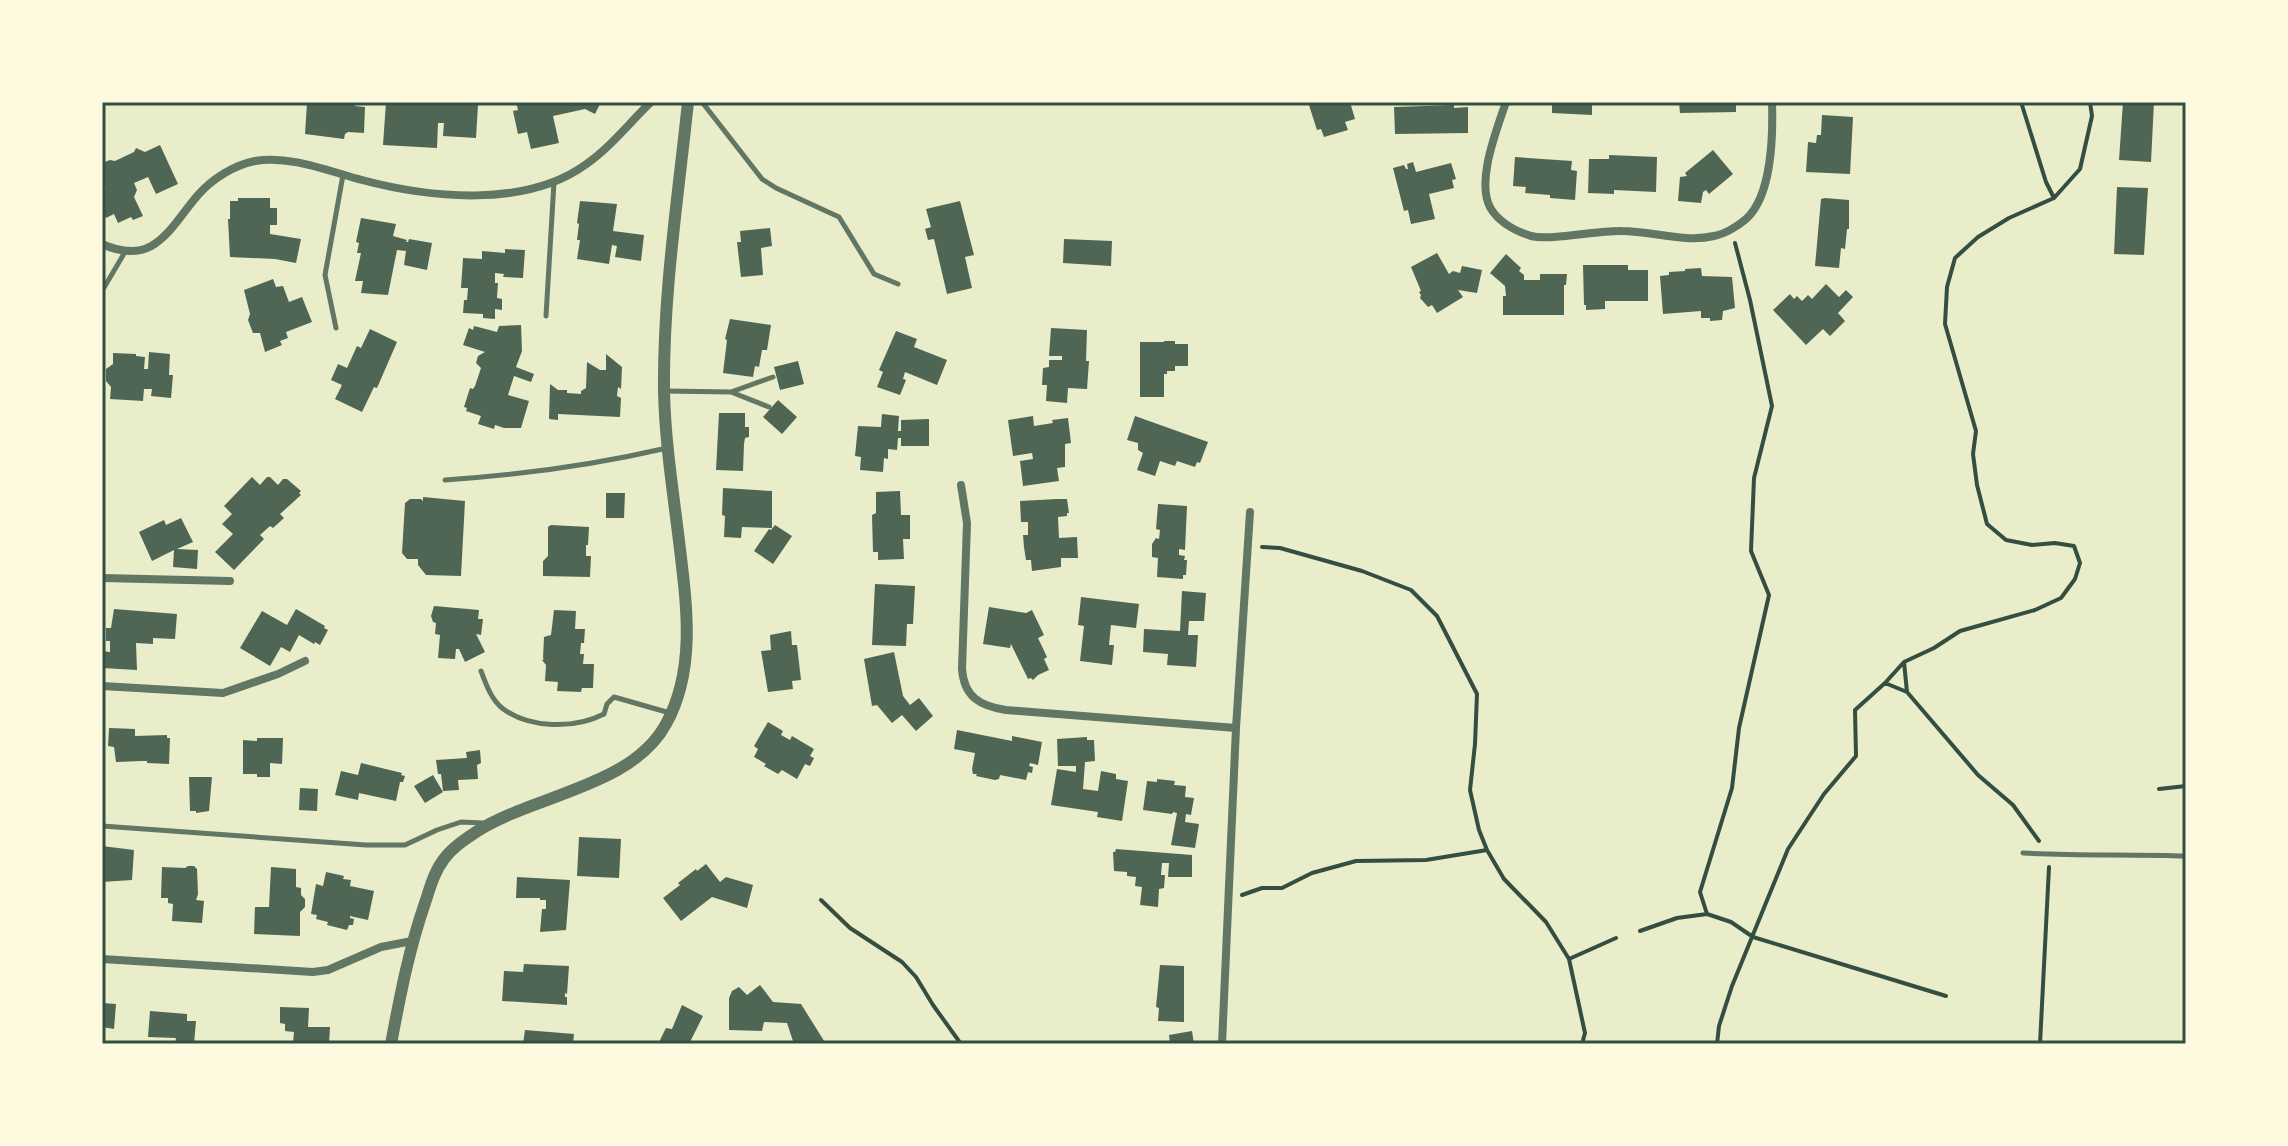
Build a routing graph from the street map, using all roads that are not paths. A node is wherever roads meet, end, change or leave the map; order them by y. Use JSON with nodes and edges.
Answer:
{"nodes":[{"id":1,"x":651,"y":102,"type":"edge"},
{"id":2,"x":688,"y":102,"type":"edge"},
{"id":3,"x":702,"y":102,"type":"edge"},
{"id":4,"x":1506,"y":102,"type":"edge"},
{"id":5,"x":1772,"y":102,"type":"edge"},
{"id":6,"x":343,"y":175,"type":"junction"},
{"id":7,"x":554,"y":182,"type":"junction"},
{"id":8,"x":102,"y":244,"type":"edge"},
{"id":9,"x":125,"y":252,"type":"junction"},
{"id":10,"x":898,"y":284,"type":"dead end"},
{"id":11,"x":102,"y":291,"type":"edge"},
{"id":12,"x":546,"y":316,"type":"dead end"},
{"id":13,"x":336,"y":328,"type":"dead end"},
{"id":14,"x":773,"y":377,"type":"dead end"},
{"id":15,"x":664,"y":391,"type":"junction"},
{"id":16,"x":731,"y":392,"type":"junction"},
{"id":17,"x":769,"y":407,"type":"dead end"},
{"id":18,"x":668,"y":448,"type":"junction"},
{"id":19,"x":445,"y":480,"type":"dead end"},
{"id":20,"x":961,"y":485,"type":"dead end"},
{"id":21,"x":1250,"y":512,"type":"dead end"},
{"id":22,"x":102,"y":578,"type":"edge"},
{"id":23,"x":230,"y":581,"type":"dead end"},
{"id":24,"x":305,"y":661,"type":"dead end"},
{"id":25,"x":481,"y":671,"type":"dead end"},
{"id":26,"x":102,"y":686,"type":"edge"},
{"id":27,"x":671,"y":713,"type":"junction"},
{"id":28,"x":1236,"y":728,"type":"junction"},
{"id":29,"x":490,"y":823,"type":"junction"},
{"id":30,"x":102,"y":826,"type":"edge"},
{"id":31,"x":2023,"y":853,"type":"dead end"},
{"id":32,"x":2186,"y":856,"type":"edge"},
{"id":33,"x":412,"y":941,"type":"junction"},
{"id":34,"x":102,"y":959,"type":"edge"},
{"id":35,"x":391,"y":1044,"type":"edge"},
{"id":36,"x":1222,"y":1044,"type":"edge"}],
"edges":[{"from":1,"to":7,"type":"street"},
{"from":2,"to":15,"type":"street"},
{"from":3,"to":10,"type":"lane"},
{"from":4,"to":5,"type":"street"},
{"from":6,"to":7,"type":"street"},
{"from":6,"to":9,"type":"street"},
{"from":6,"to":13,"type":"lane"},
{"from":7,"to":12,"type":"lane"},
{"from":8,"to":9,"type":"street"},
{"from":9,"to":11,"type":"lane"},
{"from":14,"to":16,"type":"lane"},
{"from":15,"to":16,"type":"lane"},
{"from":15,"to":18,"type":"street"},
{"from":16,"to":17,"type":"lane"},
{"from":18,"to":19,"type":"lane"},
{"from":18,"to":27,"type":"street"},
{"from":20,"to":28,"type":"street"},
{"from":21,"to":28,"type":"street"},
{"from":22,"to":23,"type":"street"},
{"from":24,"to":26,"type":"street"},
{"from":25,"to":27,"type":"lane"},
{"from":27,"to":29,"type":"street"},
{"from":28,"to":36,"type":"street"},
{"from":29,"to":30,"type":"lane"},
{"from":29,"to":33,"type":"street"},
{"from":31,"to":32,"type":"lane"},
{"from":33,"to":34,"type":"street"},
{"from":33,"to":35,"type":"street"}]}
